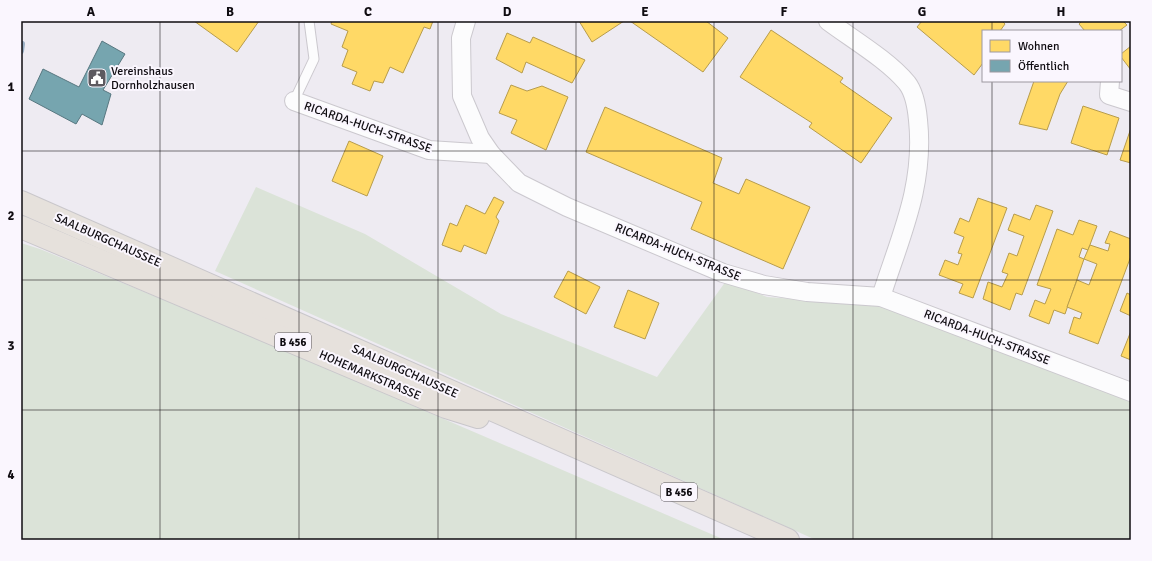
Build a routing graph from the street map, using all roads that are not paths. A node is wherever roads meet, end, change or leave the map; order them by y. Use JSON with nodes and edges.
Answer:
{"nodes":[{"id":1,"x":309,"y":21,"type":"edge"},
{"id":2,"x":466,"y":21,"type":"edge"},
{"id":3,"x":828,"y":21,"type":"edge"},
{"id":4,"x":1110,"y":82,"type":"edge"},
{"id":5,"x":294,"y":101,"type":"joint"},
{"id":6,"x":1131,"y":102,"type":"edge"},
{"id":7,"x":491,"y":154,"type":"junction"},
{"id":8,"x":21,"y":202,"type":"edge"},
{"id":9,"x":21,"y":227,"type":"edge"},
{"id":10,"x":881,"y":297,"type":"junction"},
{"id":11,"x":1131,"y":392,"type":"edge"},
{"id":12,"x":570,"y":444,"type":"junction"},
{"id":13,"x":788,"y":540,"type":"edge"}],
"edges":[{"from":1,"to":5,"type":"lane"},
{"from":2,"to":7,"type":"street","name":"RICARDA-HUCH-STRASSE"},
{"from":3,"to":10,"type":"street"},
{"from":4,"to":6,"type":"street"},
{"from":5,"to":7,"type":"street","name":"RICARDA-HUCH-STRASSE"},
{"from":7,"to":10,"type":"street","name":"RICARDA-HUCH-STRASSE"},
{"from":8,"to":12,"type":"main road","name":"SAALBURGCHAUSSEE","number":"B 456"},
{"from":9,"to":12,"type":"main road","name":"HOHEMARKSTRASSE","number":"B 456"},
{"from":10,"to":11,"type":"street","name":"RICARDA-HUCH-STRASSE"},
{"from":12,"to":13,"type":"main road","name":"SAALBURGCHAUSSEE","number":"B 456"}]}
